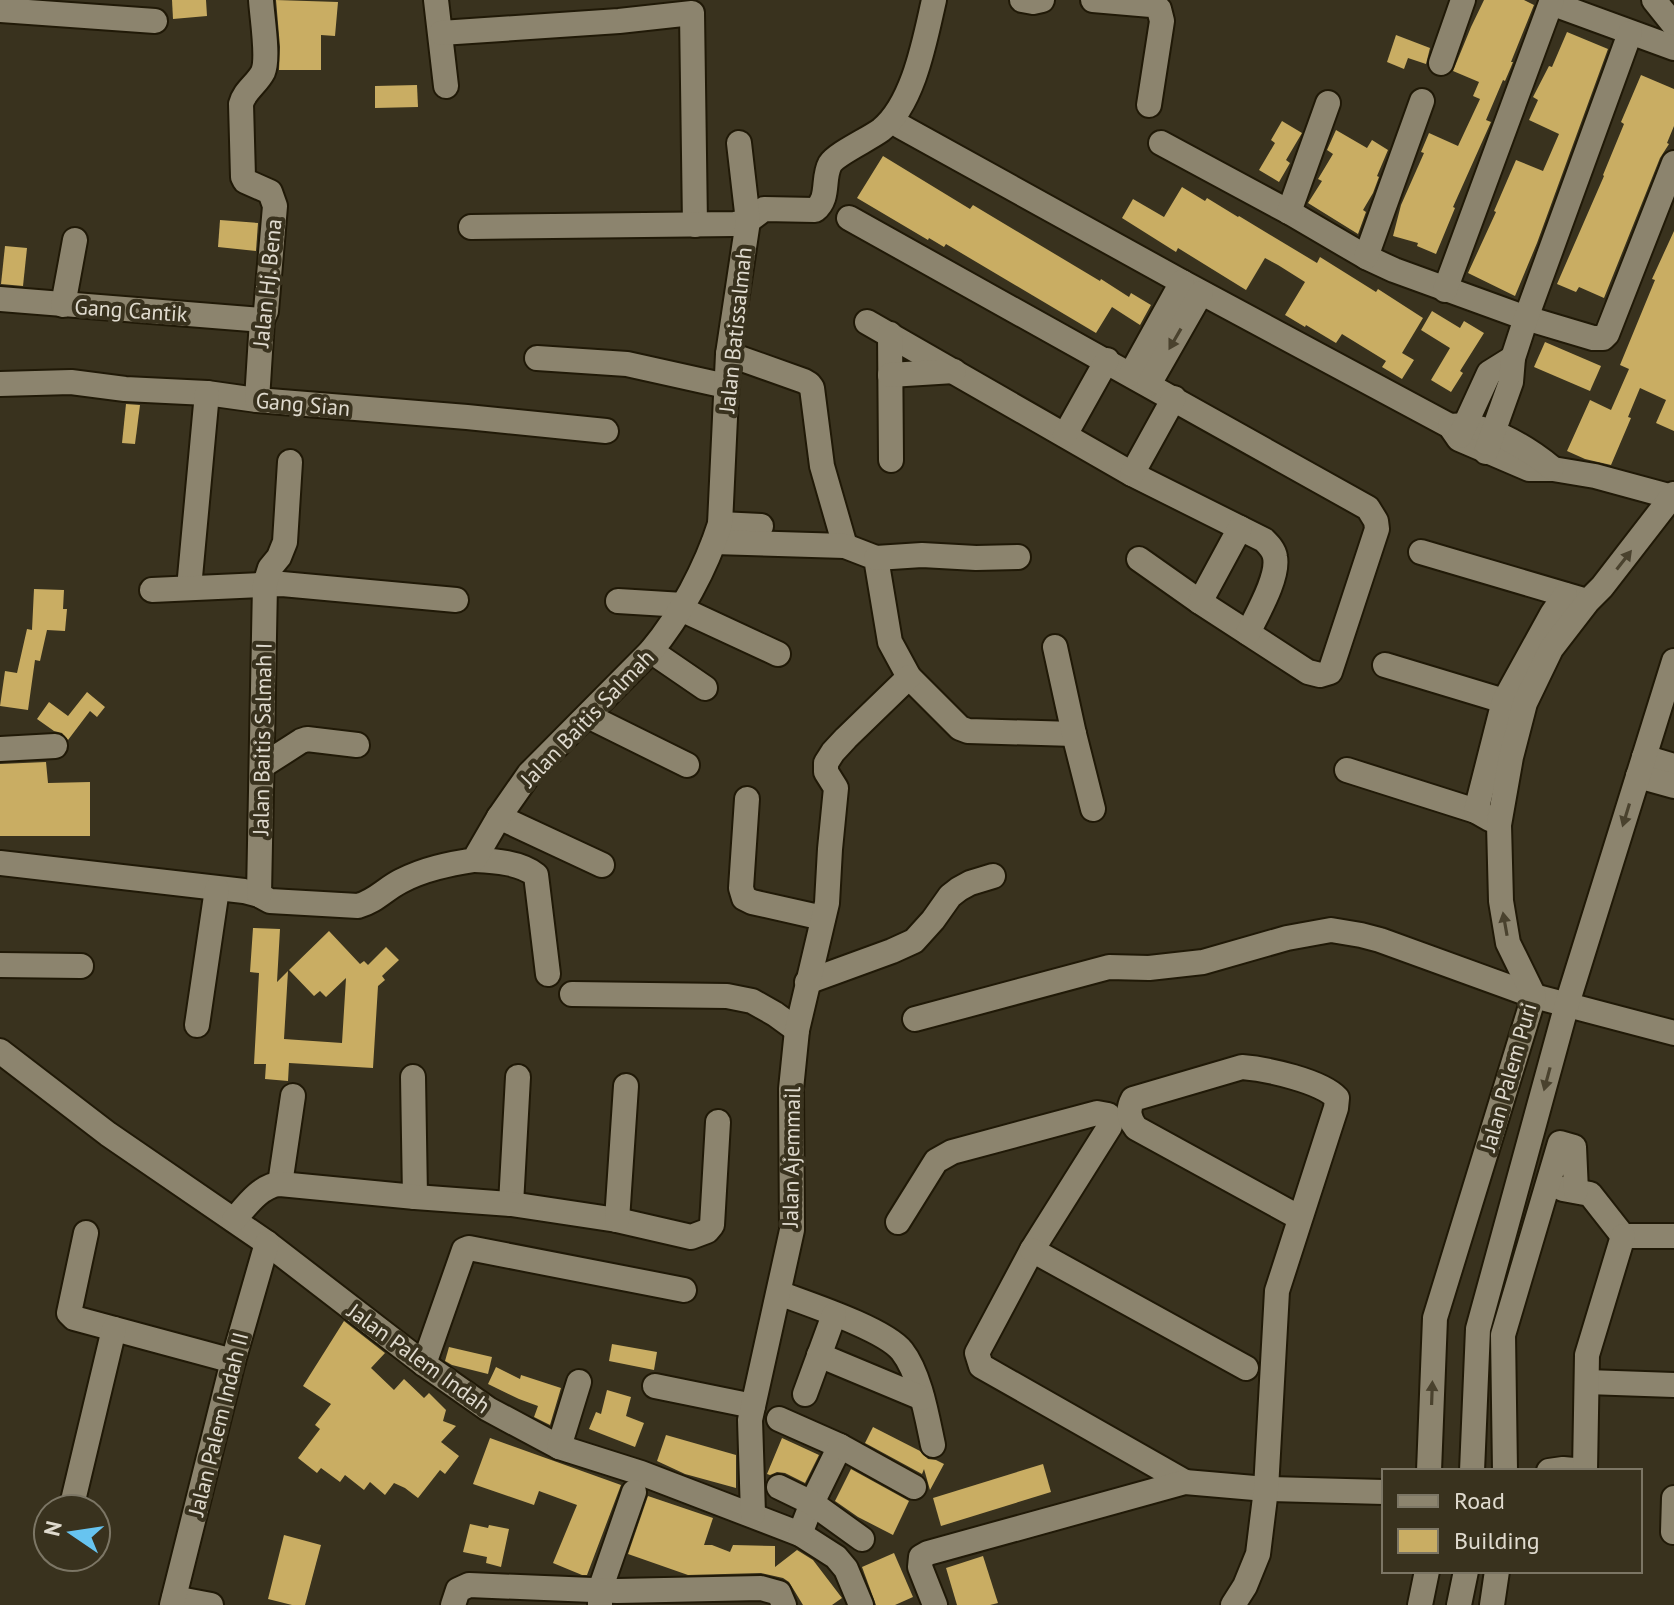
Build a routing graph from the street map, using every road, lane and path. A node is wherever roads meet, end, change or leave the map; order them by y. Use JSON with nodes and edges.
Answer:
{"nodes":[{"id":1,"x":261,"y":0,"type":"edge"},
{"id":2,"x":436,"y":0,"type":"edge"},
{"id":3,"x":934,"y":0,"type":"edge"},
{"id":4,"x":1022,"y":0,"type":"edge"},
{"id":5,"x":1042,"y":0,"type":"edge"},
{"id":6,"x":1093,"y":0,"type":"edge"},
{"id":7,"x":1463,"y":0,"type":"edge"},
{"id":8,"x":1654,"y":0,"type":"edge"},
{"id":9,"x":1551,"y":2,"type":"edge"},
{"id":10,"x":692,"y":7,"type":"edge"},
{"id":11,"x":0,"y":10,"type":"edge"},
{"id":12,"x":155,"y":21,"type":"dead end"},
{"id":13,"x":1674,"y":25,"type":"edge"},
{"id":14,"x":441,"y":33,"type":"junction"},
{"id":15,"x":1630,"y":33,"type":"junction"},
{"id":16,"x":1674,"y":48,"type":"edge"},
{"id":17,"x":1441,"y":63,"type":"dead end"},
{"id":18,"x":446,"y":86,"type":"dead end"},
{"id":19,"x":1422,"y":101,"type":"dead end"},
{"id":20,"x":1328,"y":103,"type":"dead end"},
{"id":21,"x":1149,"y":105,"type":"dead end"},
{"id":22,"x":900,"y":126,"type":"dead end"},
{"id":23,"x":739,"y":143,"type":"dead end"},
{"id":24,"x":1161,"y":143,"type":"dead end"},
{"id":25,"x":1674,"y":163,"type":"edge"},
{"id":26,"x":1289,"y":212,"type":"junction"},
{"id":27,"x":849,"y":218,"type":"dead end"},
{"id":28,"x":748,"y":221,"type":"junction"},
{"id":29,"x":695,"y":225,"type":"junction"},
{"id":30,"x":471,"y":227,"type":"dead end"},
{"id":31,"x":75,"y":240,"type":"dead end"},
{"id":32,"x":1366,"y":257,"type":"junction"},
{"id":33,"x":1191,"y":288,"type":"junction"},
{"id":34,"x":1445,"y":290,"type":"junction"},
{"id":35,"x":0,"y":299,"type":"edge"},
{"id":36,"x":63,"y":305,"type":"junction"},
{"id":37,"x":1526,"y":318,"type":"junction"},
{"id":38,"x":262,"y":320,"type":"junction"},
{"id":39,"x":867,"y":322,"type":"dead end"},
{"id":40,"x":890,"y":334,"type":"junction"},
{"id":41,"x":728,"y":354,"type":"junction"},
{"id":42,"x":537,"y":358,"type":"dead end"},
{"id":43,"x":1513,"y":358,"type":"junction"},
{"id":44,"x":1107,"y":360,"type":"junction"},
{"id":45,"x":954,"y":371,"type":"junction"},
{"id":46,"x":890,"y":375,"type":"junction"},
{"id":47,"x":1140,"y":379,"type":"junction"},
{"id":48,"x":0,"y":384,"type":"edge"},
{"id":49,"x":726,"y":386,"type":"junction"},
{"id":50,"x":207,"y":393,"type":"junction"},
{"id":51,"x":1174,"y":398,"type":"junction"},
{"id":52,"x":257,"y":400,"type":"junction"},
{"id":53,"x":1458,"y":430,"type":"junction"},
{"id":54,"x":606,"y":431,"type":"dead end"},
{"id":55,"x":1065,"y":435,"type":"junction"},
{"id":56,"x":1489,"y":442,"type":"junction"},
{"id":57,"x":891,"y":460,"type":"dead end"},
{"id":58,"x":290,"y":462,"type":"dead end"},
{"id":59,"x":1132,"y":474,"type":"junction"},
{"id":60,"x":1671,"y":503,"type":"edge"},
{"id":61,"x":761,"y":526,"type":"dead end"},
{"id":62,"x":1240,"y":528,"type":"junction"},
{"id":63,"x":717,"y":533,"type":"junction"},
{"id":64,"x":845,"y":546,"type":"junction"},
{"id":65,"x":1421,"y":552,"type":"dead end"},
{"id":66,"x":1018,"y":557,"type":"dead end"},
{"id":67,"x":876,"y":558,"type":"junction"},
{"id":68,"x":1139,"y":559,"type":"dead end"},
{"id":69,"x":265,"y":584,"type":"junction"},
{"id":70,"x":189,"y":588,"type":"junction"},
{"id":71,"x":152,"y":590,"type":"dead end"},
{"id":72,"x":1577,"y":598,"type":"junction"},
{"id":73,"x":456,"y":600,"type":"dead end"},
{"id":74,"x":618,"y":601,"type":"dead end"},
{"id":75,"x":1200,"y":602,"type":"junction"},
{"id":76,"x":682,"y":607,"type":"junction"},
{"id":77,"x":1248,"y":633,"type":"junction"},
{"id":78,"x":1055,"y":647,"type":"dead end"},
{"id":79,"x":651,"y":651,"type":"junction"},
{"id":80,"x":778,"y":654,"type":"dead end"},
{"id":81,"x":1674,"y":661,"type":"edge"},
{"id":82,"x":1385,"y":665,"type":"dead end"},
{"id":83,"x":909,"y":677,"type":"junction"},
{"id":84,"x":705,"y":688,"type":"dead end"},
{"id":85,"x":1504,"y":701,"type":"junction"},
{"id":86,"x":588,"y":716,"type":"junction"},
{"id":87,"x":1074,"y":734,"type":"junction"},
{"id":88,"x":357,"y":745,"type":"dead end"},
{"id":89,"x":55,"y":746,"type":"dead end"},
{"id":90,"x":0,"y":749,"type":"edge"},
{"id":91,"x":687,"y":765,"type":"dead end"},
{"id":92,"x":262,"y":766,"type":"junction"},
{"id":93,"x":1641,"y":766,"type":"junction"},
{"id":94,"x":1674,"y":766,"type":"edge"},
{"id":95,"x":1347,"y":770,"type":"dead end"},
{"id":96,"x":1674,"y":786,"type":"edge"},
{"id":97,"x":747,"y":799,"type":"dead end"},
{"id":98,"x":1093,"y":809,"type":"dead end"},
{"id":99,"x":1476,"y":811,"type":"junction"},
{"id":100,"x":499,"y":817,"type":"junction"},
{"id":101,"x":1499,"y":825,"type":"junction"},
{"id":102,"x":474,"y":860,"type":"junction"},
{"id":103,"x":0,"y":863,"type":"edge"},
{"id":104,"x":602,"y":865,"type":"dead end"},
{"id":105,"x":993,"y":876,"type":"dead end"},
{"id":106,"x":217,"y":889,"type":"junction"},
{"id":107,"x":259,"y":895,"type":"junction"},
{"id":108,"x":823,"y":918,"type":"junction"},
{"id":109,"x":0,"y":965,"type":"edge"},
{"id":110,"x":81,"y":966,"type":"dead end"},
{"id":111,"x":548,"y":974,"type":"dead end"},
{"id":112,"x":807,"y":982,"type":"junction"},
{"id":113,"x":572,"y":994,"type":"dead end"},
{"id":114,"x":1534,"y":996,"type":"junction"},
{"id":115,"x":1567,"y":1004,"type":"junction"},
{"id":116,"x":915,"y":1019,"type":"dead end"},
{"id":117,"x":197,"y":1025,"type":"dead end"},
{"id":118,"x":797,"y":1030,"type":"junction"},
{"id":119,"x":1674,"y":1033,"type":"edge"},
{"id":120,"x":0,"y":1051,"type":"edge"},
{"id":121,"x":413,"y":1077,"type":"dead end"},
{"id":122,"x":518,"y":1077,"type":"dead end"},
{"id":123,"x":626,"y":1086,"type":"dead end"},
{"id":124,"x":293,"y":1096,"type":"dead end"},
{"id":125,"x":718,"y":1122,"type":"dead end"},
{"id":126,"x":280,"y":1184,"type":"junction"},
{"id":127,"x":1546,"y":1186,"type":"junction"},
{"id":128,"x":1576,"y":1191,"type":"junction"},
{"id":129,"x":415,"y":1197,"type":"junction"},
{"id":130,"x":511,"y":1204,"type":"junction"},
{"id":131,"x":1300,"y":1218,"type":"junction"},
{"id":132,"x":234,"y":1220,"type":"junction"},
{"id":133,"x":617,"y":1220,"type":"junction"},
{"id":134,"x":898,"y":1222,"type":"dead end"},
{"id":135,"x":86,"y":1233,"type":"dead end"},
{"id":136,"x":1623,"y":1236,"type":"junction"},
{"id":137,"x":1674,"y":1236,"type":"edge"},
{"id":138,"x":267,"y":1243,"type":"junction"},
{"id":139,"x":1032,"y":1250,"type":"junction"},
{"id":140,"x":684,"y":1290,"type":"dead end"},
{"id":141,"x":779,"y":1293,"type":"junction"},
{"id":142,"x":834,"y":1315,"type":"junction"},
{"id":143,"x":114,"y":1329,"type":"junction"},
{"id":144,"x":819,"y":1355,"type":"junction"},
{"id":145,"x":233,"y":1361,"type":"junction"},
{"id":146,"x":424,"y":1364,"type":"junction"},
{"id":147,"x":1246,"y":1368,"type":"dead end"},
{"id":148,"x":579,"y":1382,"type":"dead end"},
{"id":149,"x":1587,"y":1382,"type":"junction"},
{"id":150,"x":1674,"y":1385,"type":"edge"},
{"id":151,"x":655,"y":1386,"type":"dead end"},
{"id":152,"x":805,"y":1394,"type":"dead end"},
{"id":153,"x":922,"y":1398,"type":"junction"},
{"id":154,"x":753,"y":1406,"type":"junction"},
{"id":155,"x":779,"y":1419,"type":"dead end"},
{"id":156,"x":933,"y":1445,"type":"dead end"},
{"id":157,"x":840,"y":1446,"type":"junction"},
{"id":158,"x":559,"y":1447,"type":"junction"},
{"id":159,"x":1429,"y":1469,"type":"edge"},
{"id":160,"x":1472,"y":1469,"type":"edge"},
{"id":161,"x":1505,"y":1469,"type":"edge"},
{"id":162,"x":1585,"y":1469,"type":"edge"},
{"id":163,"x":1185,"y":1482,"type":"junction"},
{"id":164,"x":779,"y":1487,"type":"dead end"},
{"id":165,"x":914,"y":1487,"type":"dead end"},
{"id":166,"x":1266,"y":1489,"type":"junction"},
{"id":167,"x":634,"y":1492,"type":"dead end"},
{"id":168,"x":1382,"y":1492,"type":"edge"},
{"id":169,"x":75,"y":1493,"type":"edge"},
{"id":170,"x":1674,"y":1498,"type":"edge"},
{"id":171,"x":812,"y":1503,"type":"junction"},
{"id":172,"x":753,"y":1514,"type":"junction"},
{"id":173,"x":1673,"y":1532,"type":"edge"},
{"id":174,"x":800,"y":1534,"type":"junction"},
{"id":175,"x":862,"y":1539,"type":"dead end"},
{"id":176,"x":1427,"y":1573,"type":"edge"},
{"id":177,"x":1466,"y":1573,"type":"edge"},
{"id":178,"x":1497,"y":1573,"type":"edge"},
{"id":179,"x":609,"y":1592,"type":"edge"},
{"id":180,"x":173,"y":1601,"type":"edge"},
{"id":181,"x":211,"y":1605,"type":"edge"},
{"id":182,"x":453,"y":1605,"type":"edge"},
{"id":183,"x":784,"y":1605,"type":"edge"},
{"id":184,"x":861,"y":1605,"type":"edge"},
{"id":185,"x":935,"y":1605,"type":"edge"},
{"id":186,"x":1233,"y":1605,"type":"edge"},
{"id":187,"x":1420,"y":1605,"type":"edge"},
{"id":188,"x":1459,"y":1605,"type":"edge"},
{"id":189,"x":1492,"y":1605,"type":"edge"}],
"edges":[{"from":1,"to":38,"type":"street","name":"Jalan Hj. Bena"},
{"from":2,"to":14,"type":"street"},
{"from":3,"to":28,"type":"street","name":"Jalan Batissalmah"},
{"from":4,"to":5,"type":"street"},
{"from":6,"to":21,"type":"street"},
{"from":7,"to":17,"type":"street"},
{"from":8,"to":13,"type":"street"},
{"from":9,"to":15,"type":"street"},
{"from":9,"to":34,"type":"street"},
{"from":10,"to":14,"type":"street"},
{"from":10,"to":29,"type":"street"},
{"from":11,"to":12,"type":"street"},
{"from":14,"to":18,"type":"street"},
{"from":15,"to":16,"type":"street"},
{"from":15,"to":37,"type":"street"},
{"from":19,"to":32,"type":"street"},
{"from":20,"to":26,"type":"street"},
{"from":22,"to":33,"type":"street"},
{"from":23,"to":28,"type":"street"},
{"from":24,"to":26,"type":"street"},
{"from":25,"to":37,"type":"street"},
{"from":26,"to":32,"type":"street"},
{"from":27,"to":44,"type":"street"},
{"from":28,"to":29,"type":"street"},
{"from":28,"to":41,"type":"street","name":"Jalan Batissalmah"},
{"from":29,"to":30,"type":"street"},
{"from":31,"to":36,"type":"street"},
{"from":32,"to":34,"type":"street"},
{"from":33,"to":47,"type":"street"},
{"from":33,"to":53,"type":"street"},
{"from":34,"to":37,"type":"street"},
{"from":35,"to":36,"type":"street","name":"Gang Cantik"},
{"from":36,"to":38,"type":"street","name":"Gang Cantik"},
{"from":37,"to":43,"type":"street"},
{"from":38,"to":52,"type":"street","name":"Jalan Hj. Bena"},
{"from":39,"to":40,"type":"street"},
{"from":40,"to":45,"type":"street"},
{"from":40,"to":46,"type":"street"},
{"from":41,"to":49,"type":"street","name":"Jalan Batissalmah"},
{"from":41,"to":64,"type":"street"},
{"from":42,"to":49,"type":"street"},
{"from":43,"to":53,"type":"street"},
{"from":43,"to":56,"type":"street"},
{"from":44,"to":47,"type":"street"},
{"from":44,"to":55,"type":"street"},
{"from":45,"to":46,"type":"street"},
{"from":45,"to":55,"type":"street"},
{"from":46,"to":57,"type":"street"},
{"from":47,"to":51,"type":"street"},
{"from":48,"to":50,"type":"street","name":"Gang Sian"},
{"from":49,"to":63,"type":"street","name":"Jalan Batissalmah"},
{"from":50,"to":52,"type":"street","name":"Gang Sian"},
{"from":50,"to":70,"type":"street"},
{"from":51,"to":59,"type":"street"},
{"from":51,"to":77,"type":"street"},
{"from":52,"to":54,"type":"street","name":"Gang Sian"},
{"from":53,"to":56,"type":"street"},
{"from":55,"to":59,"type":"street"},
{"from":56,"to":60,"type":"street"},
{"from":58,"to":69,"type":"street"},
{"from":59,"to":62,"type":"street"},
{"from":72,"to":60,"type":"street","name":"Jalan Palem Puri","one_way":true},
{"from":61,"to":63,"type":"street"},
{"from":62,"to":75,"type":"street"},
{"from":62,"to":77,"type":"street"},
{"from":63,"to":64,"type":"street"},
{"from":63,"to":76,"type":"street","name":"Jalan Baitis Salmah"},
{"from":64,"to":67,"type":"street"},
{"from":65,"to":72,"type":"street"},
{"from":66,"to":67,"type":"street"},
{"from":67,"to":83,"type":"street"},
{"from":68,"to":75,"type":"street"},
{"from":69,"to":70,"type":"street"},
{"from":69,"to":73,"type":"street"},
{"from":69,"to":92,"type":"street","name":"Jalan Baitis Salmah I"},
{"from":70,"to":71,"type":"street"},
{"from":72,"to":85,"type":"street"},
{"from":72,"to":101,"type":"street","name":"Jalan Palem Puri"},
{"from":74,"to":76,"type":"street"},
{"from":75,"to":77,"type":"street"},
{"from":76,"to":79,"type":"street","name":"Jalan Baitis Salmah"},
{"from":76,"to":80,"type":"street"},
{"from":78,"to":87,"type":"street"},
{"from":79,"to":84,"type":"street"},
{"from":79,"to":86,"type":"street","name":"Jalan Baitis Salmah"},
{"from":81,"to":93,"type":"street","name":"Jalan Palem Puri"},
{"from":82,"to":85,"type":"street"},
{"from":83,"to":87,"type":"street"},
{"from":83,"to":108,"type":"street","name":"Jalan Ajemmail"},
{"from":85,"to":99,"type":"street"},
{"from":86,"to":91,"type":"street"},
{"from":86,"to":100,"type":"street","name":"Jalan Baitis Salmah"},
{"from":87,"to":98,"type":"street"},
{"from":88,"to":92,"type":"street"},
{"from":89,"to":90,"type":"street"},
{"from":92,"to":107,"type":"street","name":"Jalan Baitis Salmah I"},
{"from":93,"to":94,"type":"street"},
{"from":93,"to":96,"type":"street"},
{"from":93,"to":115,"type":"street","name":"Jalan Palem Puri","one_way":true},
{"from":95,"to":99,"type":"street"},
{"from":97,"to":108,"type":"street"},
{"from":99,"to":101,"type":"street"},
{"from":100,"to":102,"type":"street","name":"Jalan Baitis Salmah"},
{"from":100,"to":104,"type":"street"},
{"from":114,"to":101,"type":"street","name":"Jalan Palem Puri","one_way":true},
{"from":102,"to":107,"type":"street"},
{"from":102,"to":111,"type":"street"},
{"from":103,"to":106,"type":"street"},
{"from":105,"to":112,"type":"street"},
{"from":106,"to":107,"type":"street"},
{"from":106,"to":117,"type":"street"},
{"from":108,"to":112,"type":"street","name":"Jalan Ajemmail"},
{"from":109,"to":110,"type":"street"},
{"from":112,"to":118,"type":"street","name":"Jalan Ajemmail"},
{"from":113,"to":118,"type":"street"},
{"from":114,"to":115,"type":"street"},
{"from":114,"to":116,"type":"street"},
{"from":159,"to":114,"type":"street","name":"Jalan Palem Puri","one_way":true},
{"from":115,"to":119,"type":"street"},
{"from":115,"to":160,"type":"street","name":"Jalan Palem Puri","one_way":true},
{"from":118,"to":141,"type":"street","name":"Jalan Ajemmail"},
{"from":120,"to":132,"type":"street","name":"Jalan Palem Indah"},
{"from":121,"to":129,"type":"street"},
{"from":122,"to":130,"type":"street"},
{"from":123,"to":133,"type":"street"},
{"from":124,"to":126,"type":"street"},
{"from":125,"to":133,"type":"street"},
{"from":126,"to":129,"type":"street"},
{"from":126,"to":132,"type":"street"},
{"from":127,"to":128,"type":"street"},
{"from":127,"to":128,"type":"street"},
{"from":127,"to":161,"type":"street"},
{"from":128,"to":136,"type":"street"},
{"from":129,"to":130,"type":"street"},
{"from":130,"to":133,"type":"street"},
{"from":131,"to":131,"type":"street"},
{"from":131,"to":166,"type":"street"},
{"from":132,"to":138,"type":"street","name":"Jalan Palem Indah"},
{"from":134,"to":139,"type":"street"},
{"from":135,"to":143,"type":"street"},
{"from":136,"to":137,"type":"street"},
{"from":136,"to":149,"type":"street"},
{"from":138,"to":145,"type":"street","name":"Jalan Palem Indah II"},
{"from":138,"to":146,"type":"street","name":"Jalan Palem Indah"},
{"from":139,"to":147,"type":"street"},
{"from":139,"to":163,"type":"street"},
{"from":140,"to":146,"type":"street"},
{"from":141,"to":142,"type":"street"},
{"from":141,"to":154,"type":"street","name":"Jalan Ajemmail"},
{"from":142,"to":144,"type":"street"},
{"from":142,"to":153,"type":"street"},
{"from":143,"to":145,"type":"street"},
{"from":143,"to":169,"type":"street"},
{"from":144,"to":152,"type":"street"},
{"from":144,"to":153,"type":"street"},
{"from":145,"to":180,"type":"street","name":"Jalan Palem Indah II"},
{"from":146,"to":158,"type":"street","name":"Jalan Palem Indah"},
{"from":148,"to":158,"type":"street"},
{"from":149,"to":150,"type":"street"},
{"from":149,"to":162,"type":"street"},
{"from":151,"to":154,"type":"street"},
{"from":153,"to":156,"type":"street"},
{"from":154,"to":172,"type":"street","name":"Jalan Ajemmail"},
{"from":155,"to":157,"type":"street"},
{"from":157,"to":165,"type":"street"},
{"from":157,"to":171,"type":"street"},
{"from":158,"to":172,"type":"street","name":"Jalan Palem Indah"},
{"from":163,"to":166,"type":"street"},
{"from":163,"to":185,"type":"street"},
{"from":164,"to":171,"type":"street"},
{"from":166,"to":168,"type":"street"},
{"from":166,"to":186,"type":"street"},
{"from":167,"to":179,"type":"street"},
{"from":170,"to":173,"type":"street"},
{"from":171,"to":174,"type":"street"},
{"from":171,"to":175,"type":"street"},
{"from":172,"to":174,"type":"street","name":"Jalan Palem Indah"},
{"from":174,"to":184,"type":"street","name":"Jalan Palem Indah"},
{"from":176,"to":187,"type":"street"},
{"from":177,"to":188,"type":"street"},
{"from":178,"to":189,"type":"street"},
{"from":179,"to":182,"type":"street"},
{"from":179,"to":183,"type":"street"},
{"from":180,"to":181,"type":"street"}]}
